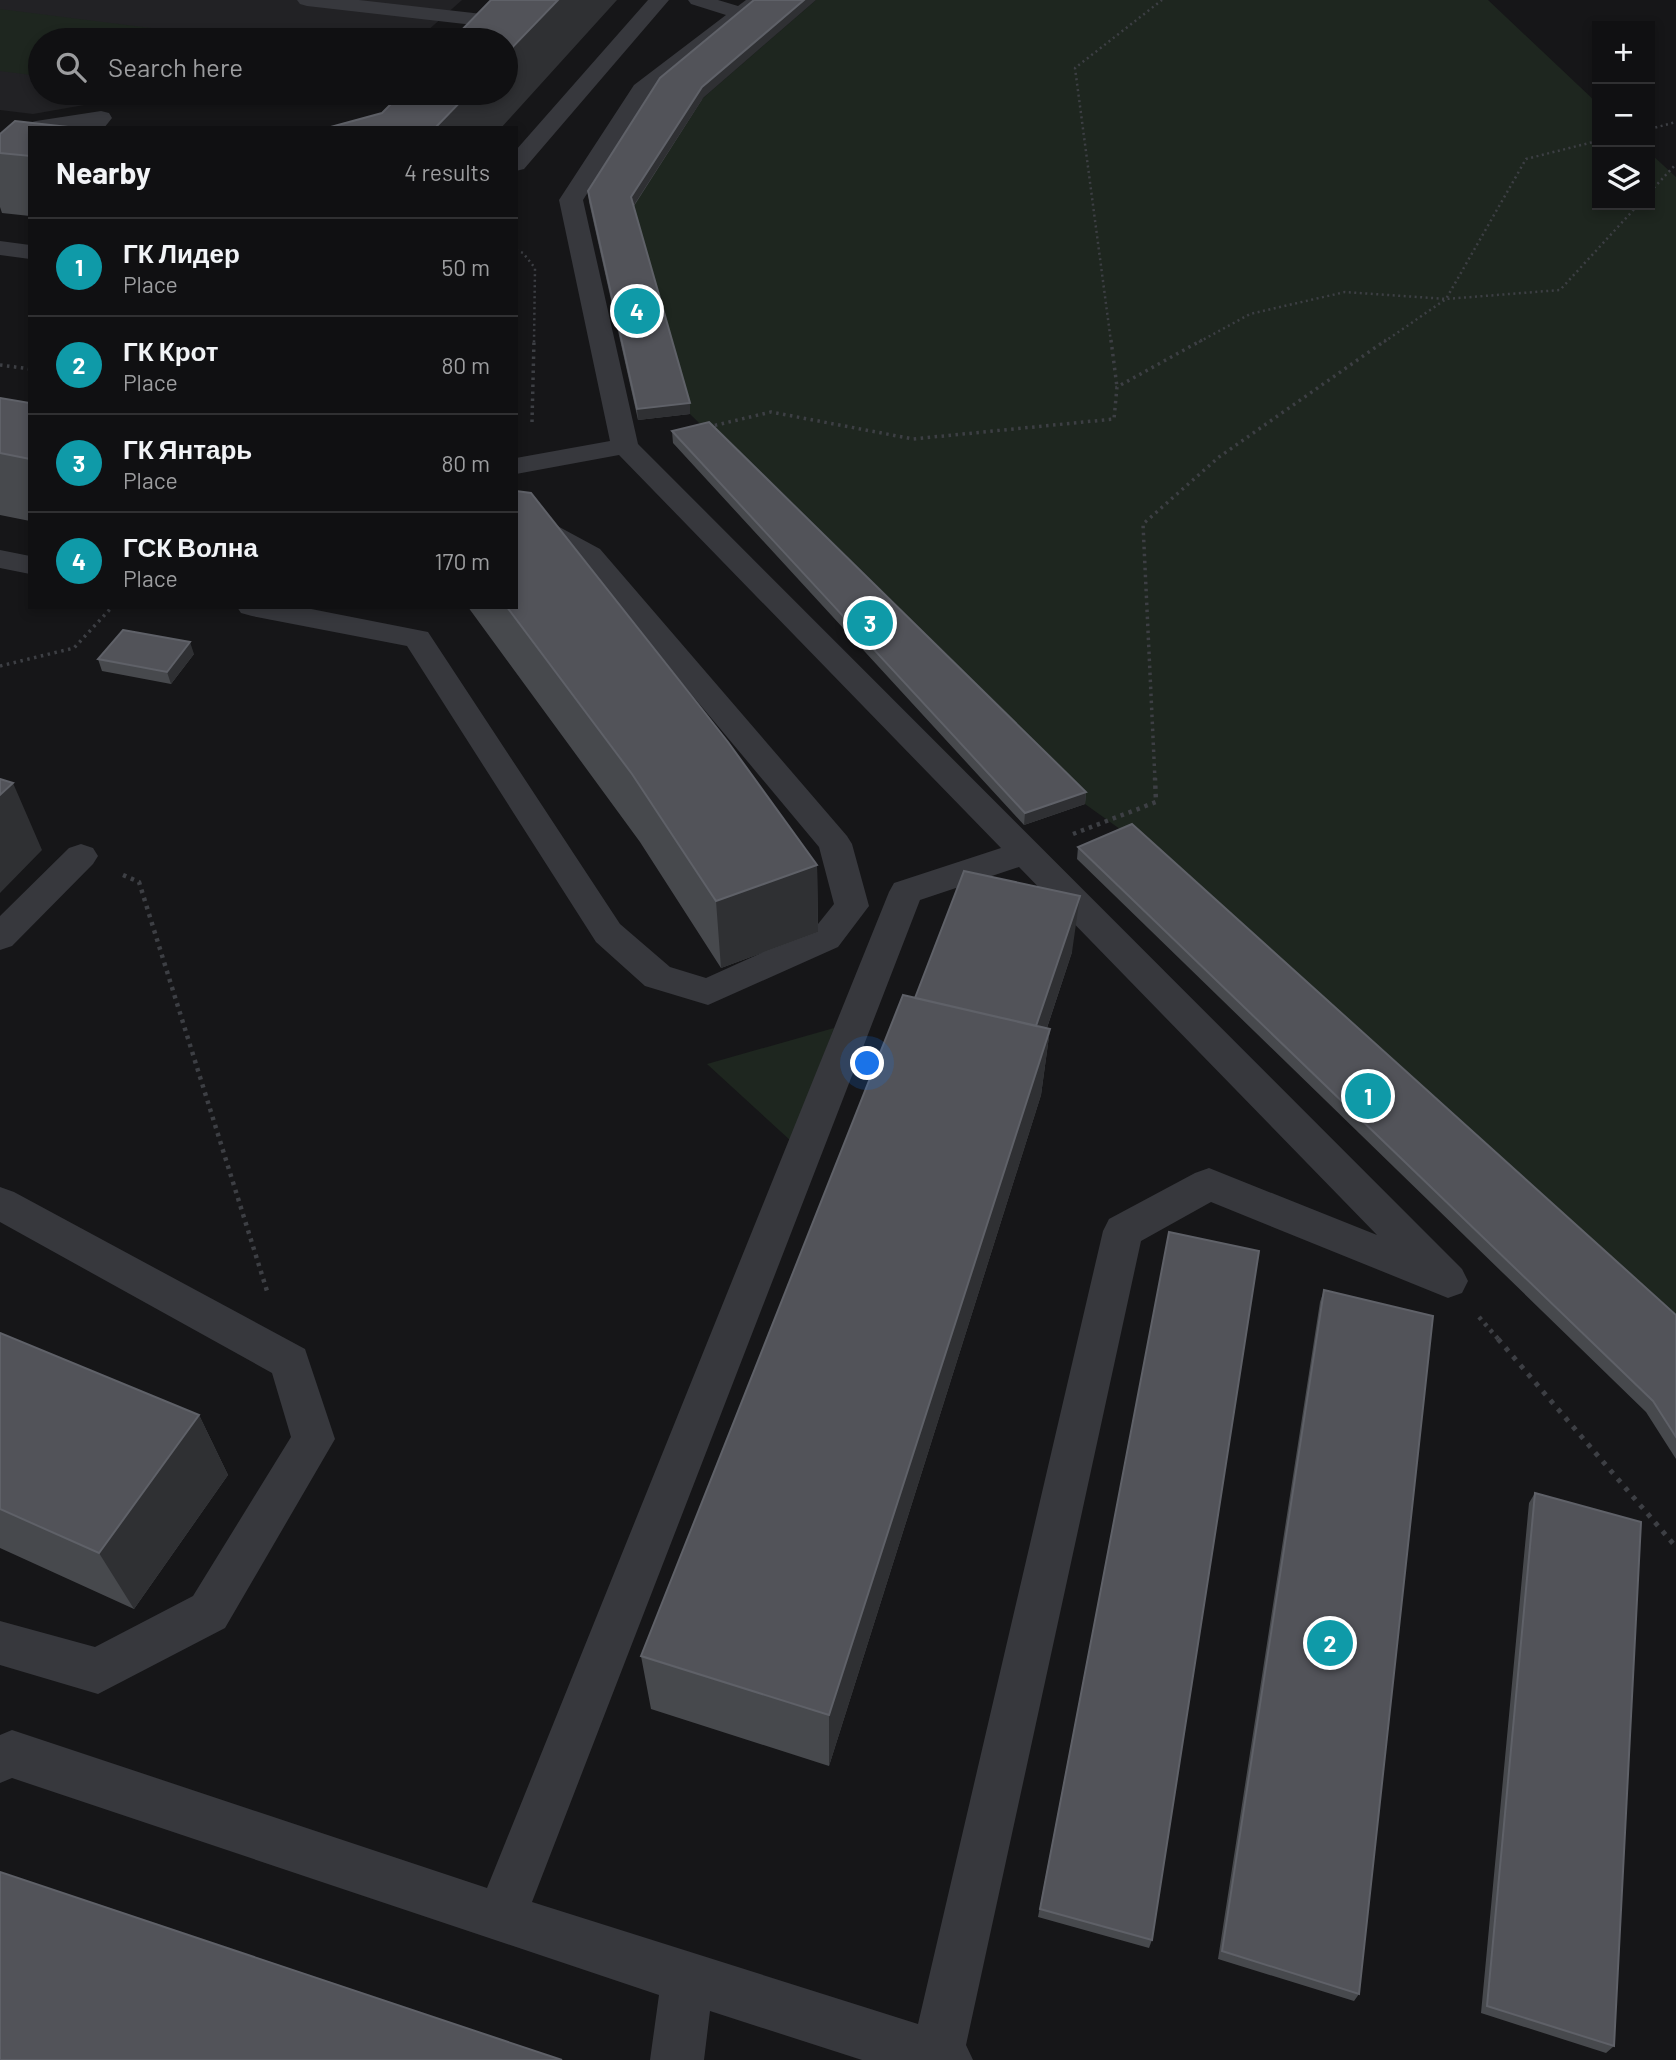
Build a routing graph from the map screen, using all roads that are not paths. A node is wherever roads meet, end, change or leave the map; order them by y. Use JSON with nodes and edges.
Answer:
{"nodes":[{"id":1,"x":307,"y":0,"type":"edge"},
{"id":2,"x":659,"y":0,"type":"edge"},
{"id":3,"x":698,"y":0,"type":"edge"},
{"id":4,"x":384,"y":4,"type":"edge"},
{"id":5,"x":750,"y":7,"type":"edge"},
{"id":6,"x":484,"y":28,"type":"edge"},
{"id":7,"x":49,"y":126,"type":"edge"},
{"id":8,"x":93,"y":126,"type":"edge"},
{"id":9,"x":518,"y":162,"type":"edge"},
{"id":10,"x":0,"y":248,"type":"edge"},
{"id":11,"x":28,"y":252,"type":"edge"},
{"id":12,"x":625,"y":446,"type":"junction"},
{"id":13,"x":518,"y":466,"type":"edge"},
{"id":14,"x":518,"y":519,"type":"edge"},
{"id":15,"x":0,"y":559,"type":"edge"},
{"id":16,"x":28,"y":565,"type":"edge"},
{"id":17,"x":262,"y":609,"type":"edge"},
{"id":18,"x":1024,"y":853,"type":"junction"},
{"id":19,"x":80,"y":856,"type":"road end"},
{"id":20,"x":0,"y":937,"type":"edge"},
{"id":21,"x":0,"y":1203,"type":"edge"},
{"id":22,"x":0,"y":1643,"type":"edge"},
{"id":23,"x":0,"y":1759,"type":"edge"},
{"id":24,"x":500,"y":1917,"type":"junction"},
{"id":25,"x":688,"y":1977,"type":"junction"},
{"id":26,"x":941,"y":2059,"type":"edge"},
{"id":27,"x":677,"y":2060,"type":"edge"}],
"edges":[{"from":1,"to":4,"type":"lane"},
{"from":2,"to":9,"type":"lane"},
{"from":3,"to":5,"type":"lane"},
{"from":4,"to":6,"type":"lane"},
{"from":5,"to":12,"type":"lane"},
{"from":7,"to":8,"type":"lane"},
{"from":10,"to":11,"type":"lane"},
{"from":12,"to":13,"type":"lane"},
{"from":12,"to":18,"type":"lane"},
{"from":14,"to":17,"type":"lane"},
{"from":15,"to":16,"type":"lane"},
{"from":18,"to":24,"type":"lane"},
{"from":18,"to":26,"type":"lane"},
{"from":19,"to":20,"type":"lane"},
{"from":21,"to":22,"type":"lane"},
{"from":23,"to":24,"type":"lane"},
{"from":24,"to":25,"type":"lane"},
{"from":25,"to":26,"type":"lane"},
{"from":25,"to":27,"type":"lane"}]}
